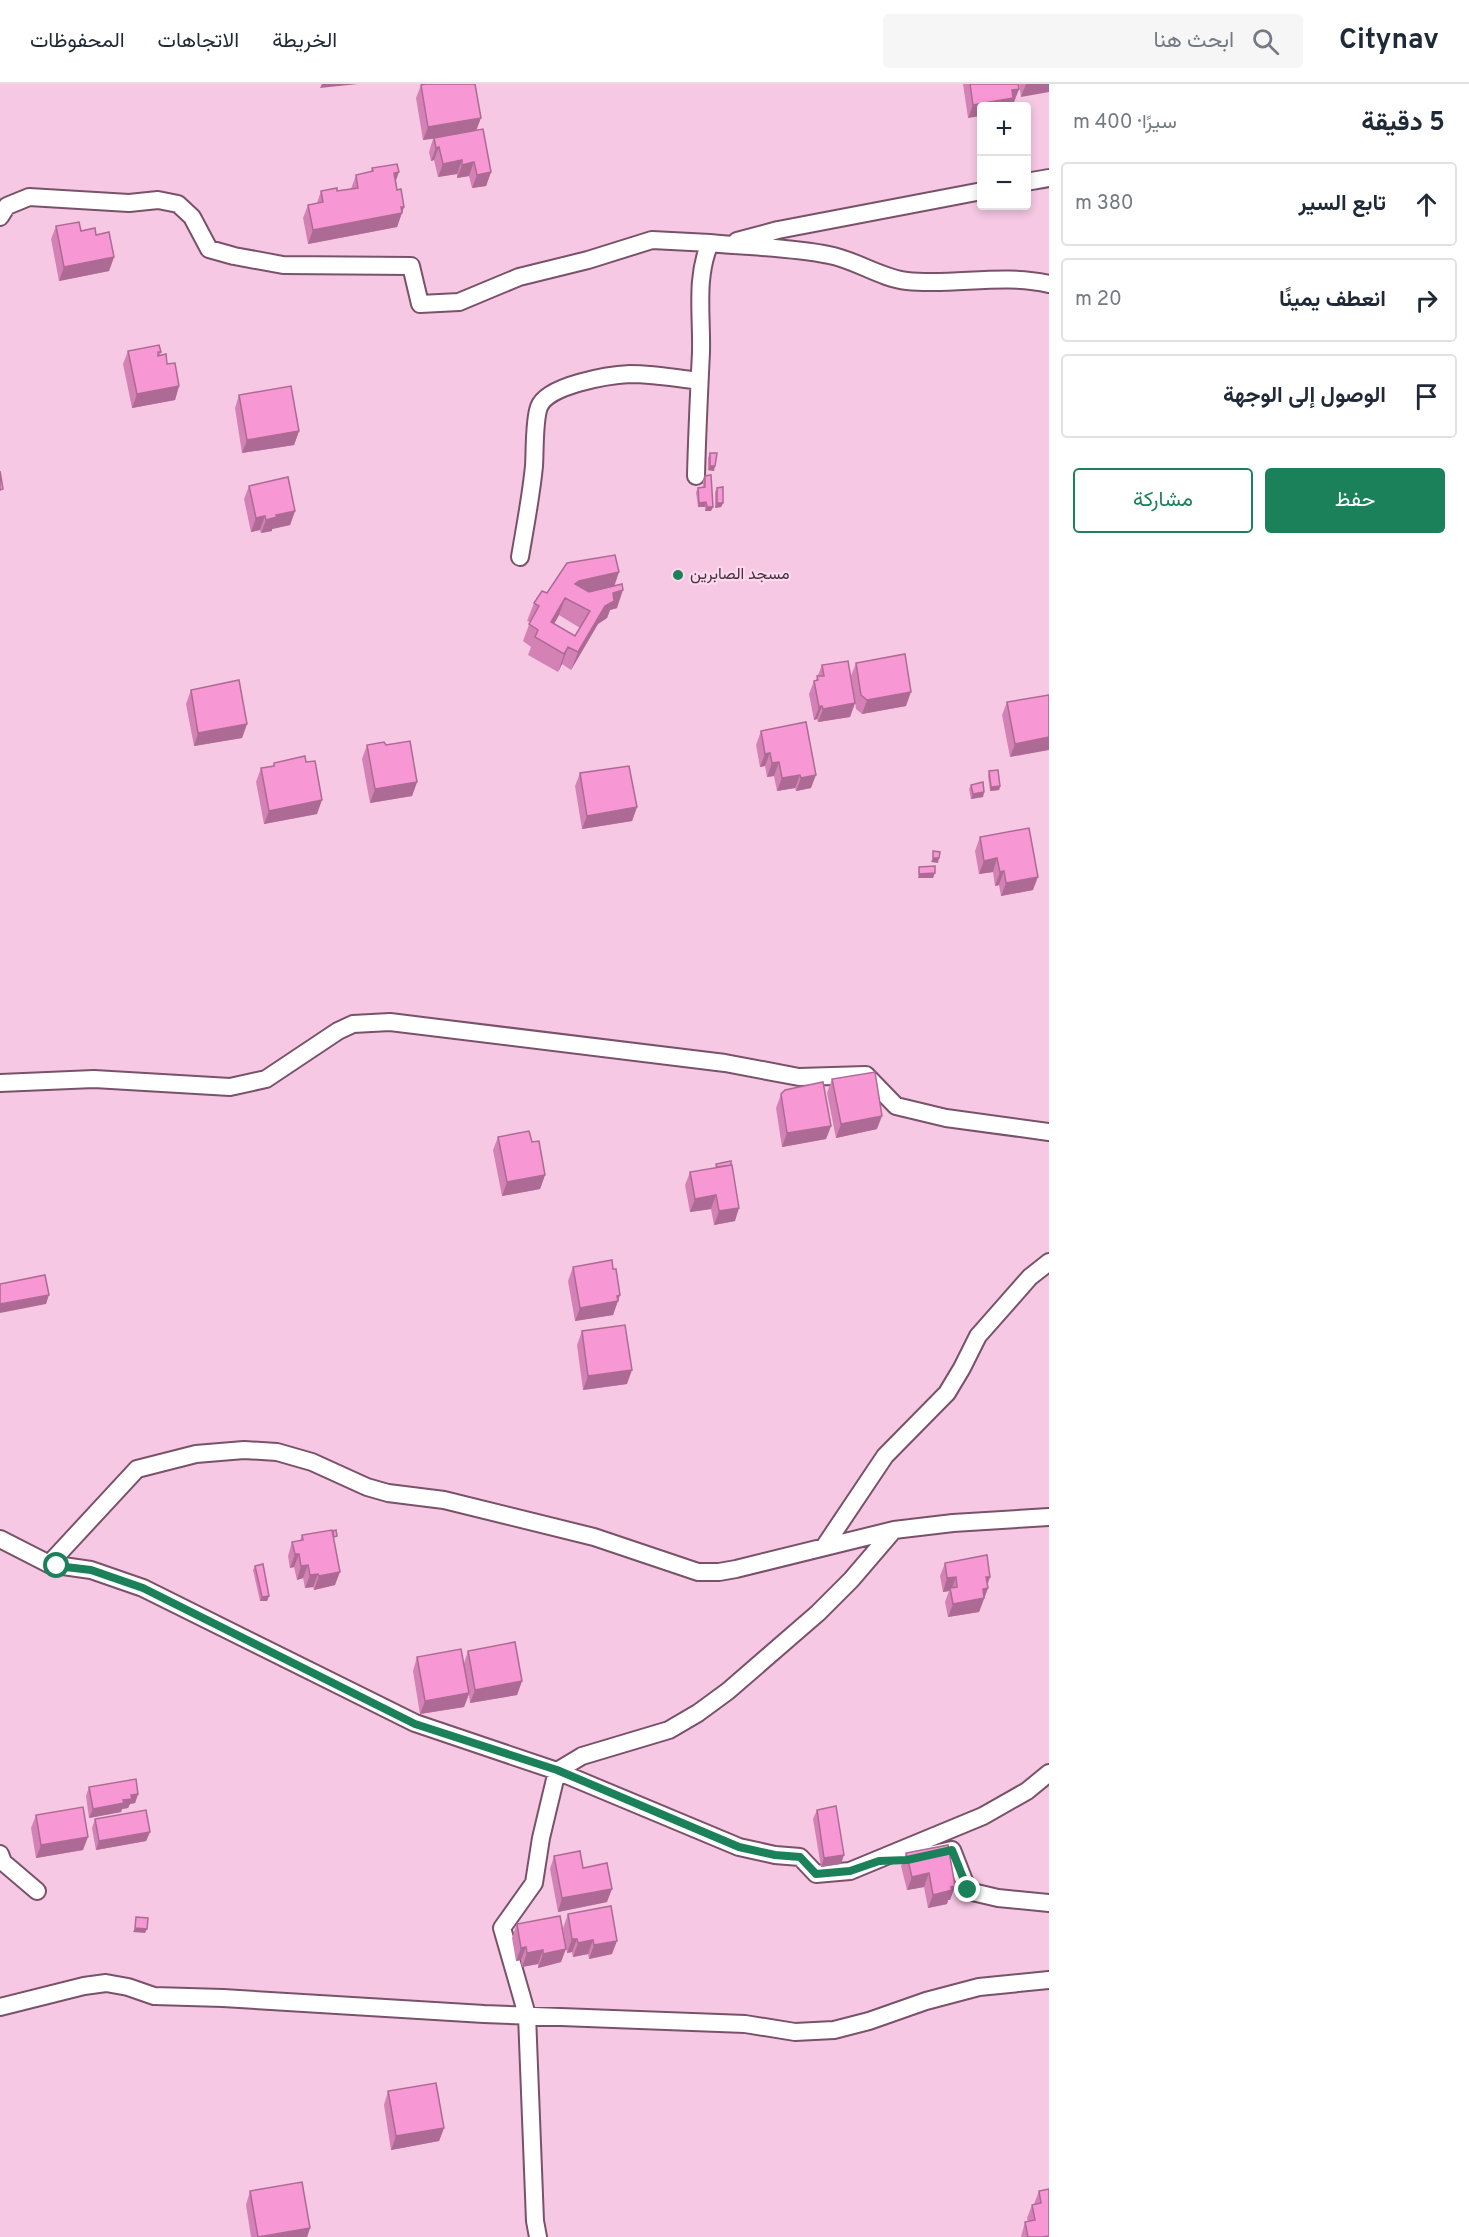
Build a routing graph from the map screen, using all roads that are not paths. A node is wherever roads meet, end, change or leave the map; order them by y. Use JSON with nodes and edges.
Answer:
{"nodes":[{"id":1,"x":1049,"y":178,"type":"edge"},
{"id":2,"x":1031,"y":181,"type":"edge"},
{"id":3,"x":977,"y":192,"type":"edge"},
{"id":4,"x":0,"y":217,"type":"edge"},
{"id":5,"x":717,"y":244,"type":"junction"},
{"id":6,"x":1049,"y":284,"type":"edge"},
{"id":7,"x":699,"y":381,"type":"junction"},
{"id":8,"x":696,"y":476,"type":"dead end"},
{"id":9,"x":520,"y":557,"type":"dead end"},
{"id":10,"x":0,"y":1083,"type":"edge"},
{"id":11,"x":1049,"y":1132,"type":"edge"},
{"id":12,"x":1049,"y":1262,"type":"edge"},
{"id":13,"x":1049,"y":1517,"type":"edge"},
{"id":14,"x":894,"y":1530,"type":"junction"},
{"id":15,"x":0,"y":1539,"type":"edge"},
{"id":16,"x":824,"y":1547,"type":"junction"},
{"id":17,"x":49,"y":1564,"type":"junction"},
{"id":18,"x":557,"y":1770,"type":"junction"},
{"id":19,"x":1049,"y":1773,"type":"edge"},
{"id":20,"x":0,"y":1854,"type":"edge"},
{"id":21,"x":879,"y":1861,"type":"junction"},
{"id":22,"x":37,"y":1891,"type":"dead end"},
{"id":23,"x":1049,"y":1903,"type":"edge"},
{"id":24,"x":1049,"y":1980,"type":"edge"},
{"id":25,"x":0,"y":2007,"type":"edge"},
{"id":26,"x":527,"y":2015,"type":"junction"},
{"id":27,"x":538,"y":2237,"type":"edge"}],
"edges":[{"from":1,"to":2,"type":"street"},
{"from":3,"to":5,"type":"street"},
{"from":4,"to":5,"type":"street"},
{"from":5,"to":6,"type":"street"},
{"from":5,"to":7,"type":"street"},
{"from":7,"to":8,"type":"street"},
{"from":7,"to":9,"type":"street"},
{"from":10,"to":11,"type":"street"},
{"from":12,"to":16,"type":"street"},
{"from":13,"to":14,"type":"street"},
{"from":14,"to":16,"type":"street"},
{"from":14,"to":18,"type":"street"},
{"from":15,"to":17,"type":"street"},
{"from":16,"to":17,"type":"street"},
{"from":17,"to":18,"type":"street"},
{"from":18,"to":21,"type":"street"},
{"from":18,"to":26,"type":"street"},
{"from":19,"to":21,"type":"street"},
{"from":20,"to":22,"type":"street"},
{"from":21,"to":23,"type":"street"},
{"from":24,"to":26,"type":"street"},
{"from":25,"to":26,"type":"street"},
{"from":26,"to":27,"type":"street"}]}
